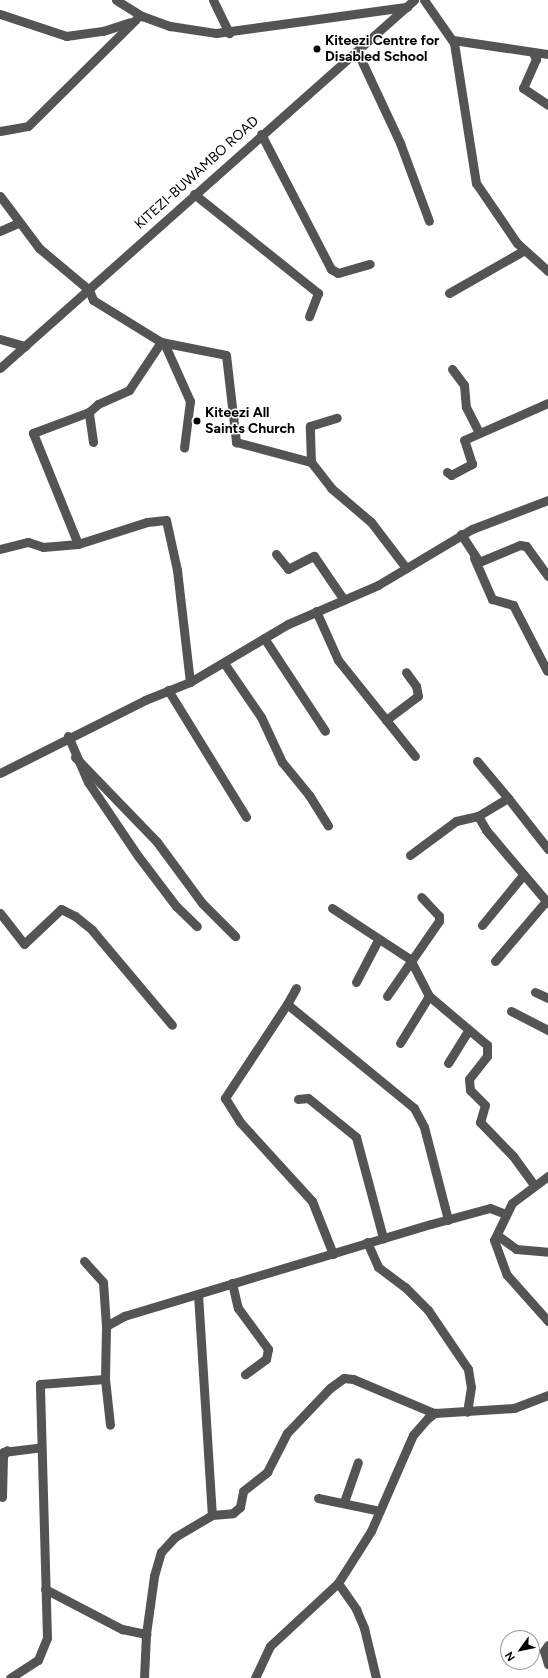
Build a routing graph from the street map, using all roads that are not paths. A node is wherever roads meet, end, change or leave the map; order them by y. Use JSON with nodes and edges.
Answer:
{"nodes":[{"id":1,"x":116,"y":0,"type":"edge"},
{"id":2,"x":213,"y":0,"type":"edge"},
{"id":3,"x":414,"y":0,"type":"edge"},
{"id":4,"x":424,"y":0,"type":"edge"},
{"id":5,"x":407,"y":6,"type":"junction"},
{"id":6,"x":0,"y":14,"type":"edge"},
{"id":7,"x":139,"y":18,"type":"junction"},
{"id":8,"x":229,"y":33,"type":"junction"},
{"id":9,"x":453,"y":40,"type":"junction"},
{"id":10,"x":357,"y":51,"type":"junction"},
{"id":11,"x":533,"y":53,"type":"junction"},
{"id":12,"x":548,"y":54,"type":"edge"},
{"id":13,"x":548,"y":105,"type":"edge"},
{"id":14,"x":0,"y":131,"type":"edge"},
{"id":15,"x":261,"y":134,"type":"junction"},
{"id":16,"x":194,"y":194,"type":"junction"},
{"id":17,"x":0,"y":196,"type":"edge"},
{"id":18,"x":429,"y":221,"type":"dead end"},
{"id":19,"x":18,"y":223,"type":"junction"},
{"id":20,"x":0,"y":230,"type":"edge"},
{"id":21,"x":524,"y":251,"type":"junction"},
{"id":22,"x":370,"y":264,"type":"dead end"},
{"id":23,"x":548,"y":271,"type":"edge"},
{"id":24,"x":89,"y":290,"type":"junction"},
{"id":25,"x":450,"y":293,"type":"dead end"},
{"id":26,"x":309,"y":316,"type":"dead end"},
{"id":27,"x":0,"y":339,"type":"edge"},
{"id":28,"x":162,"y":342,"type":"junction"},
{"id":29,"x":25,"y":346,"type":"junction"},
{"id":30,"x":0,"y":368,"type":"edge"},
{"id":31,"x":452,"y":369,"type":"dead end"},
{"id":32,"x":548,"y":403,"type":"edge"},
{"id":33,"x":89,"y":412,"type":"junction"},
{"id":34,"x":337,"y":418,"type":"dead end"},
{"id":35,"x":479,"y":433,"type":"junction"},
{"id":36,"x":92,"y":442,"type":"dead end"},
{"id":37,"x":184,"y":448,"type":"dead end"},
{"id":38,"x":311,"y":462,"type":"junction"},
{"id":39,"x":448,"y":472,"type":"dead end"},
{"id":40,"x":548,"y":500,"type":"edge"},
{"id":41,"x":461,"y":534,"type":"junction"},
{"id":42,"x":78,"y":544,"type":"junction"},
{"id":43,"x":0,"y":549,"type":"edge"},
{"id":44,"x":276,"y":554,"type":"dead end"},
{"id":45,"x":474,"y":558,"type":"junction"},
{"id":46,"x":406,"y":568,"type":"junction"},
{"id":47,"x":548,"y":576,"type":"edge"},
{"id":48,"x":344,"y":600,"type":"junction"},
{"id":49,"x":316,"y":611,"type":"junction"},
{"id":50,"x":264,"y":638,"type":"junction"},
{"id":51,"x":224,"y":664,"type":"junction"},
{"id":52,"x":547,"y":671,"type":"dead end"},
{"id":53,"x":406,"y":672,"type":"dead end"},
{"id":54,"x":190,"y":682,"type":"junction"},
{"id":55,"x":168,"y":690,"type":"junction"},
{"id":56,"x":386,"y":720,"type":"junction"},
{"id":57,"x":325,"y":731,"type":"dead end"},
{"id":58,"x":68,"y":736,"type":"junction"},
{"id":59,"x":415,"y":756,"type":"dead end"},
{"id":60,"x":75,"y":757,"type":"junction"},
{"id":61,"x":477,"y":761,"type":"dead end"},
{"id":62,"x":0,"y":772,"type":"edge"},
{"id":63,"x":508,"y":798,"type":"junction"},
{"id":64,"x":478,"y":816,"type":"junction"},
{"id":65,"x":246,"y":817,"type":"dead end"},
{"id":66,"x":328,"y":826,"type":"dead end"},
{"id":67,"x":548,"y":849,"type":"edge"},
{"id":68,"x":410,"y":855,"type":"dead end"},
{"id":69,"x":523,"y":875,"type":"junction"},
{"id":70,"x":421,"y":897,"type":"dead end"},
{"id":71,"x":547,"y":902,"type":"edge"},
{"id":72,"x":332,"y":908,"type":"dead end"},
{"id":73,"x":0,"y":913,"type":"edge"},
{"id":74,"x":482,"y":925,"type":"dead end"},
{"id":75,"x":197,"y":926,"type":"dead end"},
{"id":76,"x":235,"y":936,"type":"dead end"},
{"id":77,"x":378,"y":940,"type":"junction"},
{"id":78,"x":410,"y":959,"type":"junction"},
{"id":79,"x":495,"y":961,"type":"dead end"},
{"id":80,"x":356,"y":982,"type":"dead end"},
{"id":81,"x":296,"y":988,"type":"dead end"},
{"id":82,"x":535,"y":992,"type":"dead end"},
{"id":83,"x":387,"y":996,"type":"dead end"},
{"id":84,"x":429,"y":996,"type":"junction"},
{"id":85,"x":548,"y":998,"type":"edge"},
{"id":86,"x":287,"y":1004,"type":"junction"},
{"id":87,"x":511,"y":1012,"type":"dead end"},
{"id":88,"x":172,"y":1025,"type":"dead end"},
{"id":89,"x":469,"y":1030,"type":"junction"},
{"id":90,"x":548,"y":1030,"type":"edge"},
{"id":91,"x":400,"y":1043,"type":"dead end"},
{"id":92,"x":448,"y":1063,"type":"dead end"},
{"id":93,"x":298,"y":1099,"type":"dead end"},
{"id":94,"x":548,"y":1176,"type":"edge"},
{"id":95,"x":534,"y":1185,"type":"junction"},
{"id":96,"x":506,"y":1214,"type":"junction"},
{"id":97,"x":448,"y":1220,"type":"junction"},
{"id":98,"x":497,"y":1235,"type":"junction"},
{"id":99,"x":383,"y":1238,"type":"junction"},
{"id":100,"x":367,"y":1242,"type":"junction"},
{"id":101,"x":548,"y":1252,"type":"edge"},
{"id":102,"x":333,"y":1254,"type":"junction"},
{"id":103,"x":84,"y":1261,"type":"dead end"},
{"id":104,"x":232,"y":1283,"type":"junction"},
{"id":105,"x":198,"y":1294,"type":"junction"},
{"id":106,"x":548,"y":1321,"type":"edge"},
{"id":107,"x":106,"y":1326,"type":"junction"},
{"id":108,"x":246,"y":1374,"type":"dead end"},
{"id":109,"x":105,"y":1378,"type":"junction"},
{"id":110,"x":548,"y":1395,"type":"edge"},
{"id":111,"x":467,"y":1412,"type":"junction"},
{"id":112,"x":434,"y":1413,"type":"junction"},
{"id":113,"x":110,"y":1425,"type":"dead end"},
{"id":114,"x":41,"y":1447,"type":"junction"},
{"id":115,"x":4,"y":1452,"type":"edge"},
{"id":116,"x":358,"y":1462,"type":"dead end"},
{"id":117,"x":2,"y":1497,"type":"dead end"},
{"id":118,"x":318,"y":1498,"type":"dead end"},
{"id":119,"x":344,"y":1502,"type":"junction"},
{"id":120,"x":380,"y":1511,"type":"junction"},
{"id":121,"x":212,"y":1515,"type":"junction"},
{"id":122,"x":338,"y":1583,"type":"junction"},
{"id":123,"x":45,"y":1589,"type":"junction"},
{"id":124,"x":146,"y":1634,"type":"junction"},
{"id":125,"x":548,"y":1645,"type":"edge"},
{"id":126,"x":548,"y":1664,"type":"edge"},
{"id":127,"x":10,"y":1678,"type":"edge"},
{"id":128,"x":144,"y":1678,"type":"edge"},
{"id":129,"x":255,"y":1678,"type":"edge"},
{"id":130,"x":376,"y":1678,"type":"edge"}],
"edges":[{"from":1,"to":7,"type":"street"},
{"from":2,"to":8,"type":"street"},
{"from":3,"to":5,"type":"street","name":"KITEZI-BUWAMBO ROAD"},
{"from":4,"to":9,"type":"street"},
{"from":5,"to":8,"type":"street"},
{"from":5,"to":10,"type":"street","name":"KITEZI-BUWAMBO ROAD"},
{"from":6,"to":7,"type":"street"},
{"from":7,"to":8,"type":"street"},
{"from":7,"to":14,"type":"street"},
{"from":9,"to":11,"type":"street"},
{"from":9,"to":21,"type":"street"},
{"from":10,"to":15,"type":"street","name":"KITEZI-BUWAMBO ROAD"},
{"from":10,"to":18,"type":"street"},
{"from":11,"to":12,"type":"street"},
{"from":11,"to":13,"type":"street"},
{"from":15,"to":16,"type":"street","name":"KITEZI-BUWAMBO ROAD"},
{"from":15,"to":22,"type":"street"},
{"from":16,"to":24,"type":"street","name":"KITEZI-BUWAMBO ROAD"},
{"from":16,"to":26,"type":"street"},
{"from":17,"to":19,"type":"street"},
{"from":19,"to":20,"type":"street"},
{"from":19,"to":24,"type":"street"},
{"from":21,"to":23,"type":"street"},
{"from":21,"to":25,"type":"street"},
{"from":24,"to":28,"type":"street"},
{"from":24,"to":29,"type":"street","name":"KITEZI-BUWAMBO ROAD"},
{"from":27,"to":29,"type":"street"},
{"from":28,"to":33,"type":"street"},
{"from":28,"to":37,"type":"street"},
{"from":28,"to":38,"type":"street"},
{"from":29,"to":30,"type":"street","name":"KITEZI-BUWAMBO ROAD"},
{"from":31,"to":35,"type":"street"},
{"from":32,"to":35,"type":"street"},
{"from":33,"to":36,"type":"street"},
{"from":33,"to":42,"type":"street"},
{"from":34,"to":38,"type":"street"},
{"from":35,"to":39,"type":"street"},
{"from":38,"to":46,"type":"street"},
{"from":40,"to":41,"type":"street"},
{"from":41,"to":45,"type":"street"},
{"from":41,"to":46,"type":"street"},
{"from":42,"to":43,"type":"street"},
{"from":42,"to":54,"type":"street"},
{"from":44,"to":48,"type":"street"},
{"from":45,"to":47,"type":"street"},
{"from":45,"to":52,"type":"street"},
{"from":46,"to":48,"type":"street"},
{"from":48,"to":49,"type":"street"},
{"from":49,"to":50,"type":"street"},
{"from":49,"to":56,"type":"street"},
{"from":50,"to":51,"type":"street"},
{"from":50,"to":57,"type":"street"},
{"from":51,"to":54,"type":"street"},
{"from":51,"to":66,"type":"street"},
{"from":53,"to":56,"type":"street"},
{"from":54,"to":55,"type":"street"},
{"from":55,"to":58,"type":"street"},
{"from":55,"to":65,"type":"street"},
{"from":56,"to":59,"type":"street"},
{"from":58,"to":60,"type":"street"},
{"from":58,"to":62,"type":"street"},
{"from":60,"to":75,"type":"street"},
{"from":60,"to":76,"type":"street"},
{"from":61,"to":63,"type":"street"},
{"from":63,"to":64,"type":"street"},
{"from":63,"to":67,"type":"street"},
{"from":64,"to":68,"type":"street"},
{"from":64,"to":69,"type":"street"},
{"from":69,"to":71,"type":"street"},
{"from":69,"to":74,"type":"street"},
{"from":70,"to":78,"type":"street"},
{"from":71,"to":79,"type":"street"},
{"from":72,"to":77,"type":"street"},
{"from":73,"to":88,"type":"street"},
{"from":77,"to":78,"type":"street"},
{"from":77,"to":80,"type":"street"},
{"from":78,"to":83,"type":"street"},
{"from":78,"to":84,"type":"street"},
{"from":81,"to":86,"type":"street"},
{"from":82,"to":85,"type":"street"},
{"from":84,"to":89,"type":"street"},
{"from":84,"to":91,"type":"street"},
{"from":86,"to":97,"type":"street"},
{"from":86,"to":102,"type":"street"},
{"from":87,"to":90,"type":"street"},
{"from":89,"to":92,"type":"street"},
{"from":89,"to":95,"type":"street"},
{"from":93,"to":99,"type":"street"},
{"from":94,"to":95,"type":"street"},
{"from":95,"to":96,"type":"street"},
{"from":96,"to":97,"type":"street"},
{"from":96,"to":98,"type":"street"},
{"from":97,"to":99,"type":"street"},
{"from":98,"to":101,"type":"street"},
{"from":98,"to":106,"type":"street"},
{"from":99,"to":100,"type":"street"},
{"from":100,"to":102,"type":"street"},
{"from":100,"to":111,"type":"street"},
{"from":102,"to":104,"type":"street"},
{"from":103,"to":107,"type":"street"},
{"from":104,"to":105,"type":"street"},
{"from":104,"to":108,"type":"street"},
{"from":105,"to":107,"type":"street"},
{"from":105,"to":121,"type":"street"},
{"from":107,"to":109,"type":"street"},
{"from":109,"to":113,"type":"street"},
{"from":109,"to":114,"type":"street"},
{"from":110,"to":111,"type":"street"},
{"from":111,"to":112,"type":"street"},
{"from":112,"to":120,"type":"street"},
{"from":112,"to":121,"type":"street"},
{"from":114,"to":115,"type":"street"},
{"from":114,"to":123,"type":"street"},
{"from":115,"to":117,"type":"street"},
{"from":116,"to":119,"type":"street"},
{"from":118,"to":119,"type":"street"},
{"from":119,"to":120,"type":"street"},
{"from":120,"to":122,"type":"street"},
{"from":121,"to":124,"type":"street"},
{"from":122,"to":129,"type":"street"},
{"from":122,"to":130,"type":"street"},
{"from":123,"to":124,"type":"street"},
{"from":123,"to":127,"type":"street"},
{"from":124,"to":128,"type":"street"},
{"from":125,"to":126,"type":"street"}]}
